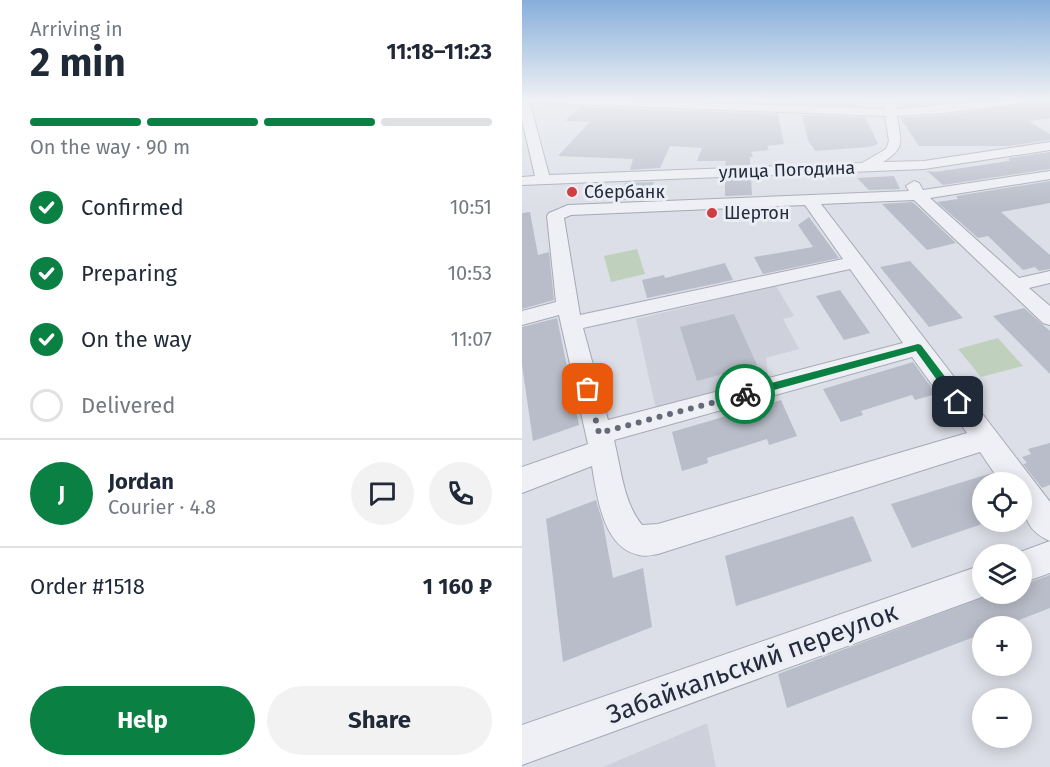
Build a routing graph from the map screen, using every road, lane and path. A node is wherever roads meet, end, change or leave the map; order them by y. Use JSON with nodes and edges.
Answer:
{"nodes":[{"id":1,"x":532,"y":136,"type":"edge"},
{"id":2,"x":894,"y":136,"type":"edge"},
{"id":3,"x":1048,"y":148,"type":"edge"},
{"id":4,"x":886,"y":155,"type":"junction"},
{"id":5,"x":902,"y":166,"type":"junction"},
{"id":6,"x":866,"y":167,"type":"junction"},
{"id":7,"x":701,"y":174,"type":"junction"},
{"id":8,"x":1050,"y":175,"type":"edge"},
{"id":9,"x":543,"y":180,"type":"junction"},
{"id":10,"x":522,"y":181,"type":"edge"},
{"id":11,"x":918,"y":195,"type":"junction"},
{"id":12,"x":808,"y":199,"type":"junction"},
{"id":13,"x":700,"y":204,"type":"junction"},
{"id":14,"x":855,"y":262,"type":"junction"},
{"id":15,"x":1050,"y":277,"type":"edge"},
{"id":16,"x":1015,"y":285,"type":"junction"},
{"id":17,"x":569,"y":315,"type":"junction"},
{"id":18,"x":522,"y":318,"type":"edge"},
{"id":19,"x":1050,"y":318,"type":"edge"},
{"id":20,"x":918,"y":347,"type":"junction"},
{"id":21,"x":986,"y":439,"type":"junction"},
{"id":22,"x":601,"y":441,"type":"junction"},
{"id":23,"x":1010,"y":472,"type":"edge"},
{"id":24,"x":522,"y":480,"type":"edge"},
{"id":25,"x":1032,"y":502,"type":"edge"},
{"id":26,"x":1050,"y":526,"type":"edge"},
{"id":27,"x":1050,"y":557,"type":"edge"},
{"id":28,"x":1032,"y":563,"type":"edge"},
{"id":29,"x":972,"y":585,"type":"edge"},
{"id":30,"x":522,"y":745,"type":"edge"}],
"edges":[{"from":1,"to":9,"type":"street"},
{"from":2,"to":4,"type":"street"},
{"from":3,"to":5,"type":"street","name":"улица Погодина"},
{"from":4,"to":5,"type":"street"},
{"from":4,"to":6,"type":"street"},
{"from":5,"to":6,"type":"street","name":"улица Погодина"},
{"from":5,"to":11,"type":"street"},
{"from":6,"to":7,"type":"street","name":"улица Погодина"},
{"from":7,"to":9,"type":"street","name":"улица Погодина"},
{"from":7,"to":13,"type":"street"},
{"from":8,"to":11,"type":"street"},
{"from":9,"to":10,"type":"street","name":"улица Погодина"},
{"from":11,"to":12,"type":"street"},
{"from":11,"to":16,"type":"street"},
{"from":12,"to":13,"type":"street"},
{"from":12,"to":14,"type":"street"},
{"from":13,"to":17,"type":"street"},
{"from":14,"to":17,"type":"street"},
{"from":14,"to":20,"type":"street"},
{"from":15,"to":16,"type":"street"},
{"from":16,"to":19,"type":"street"},
{"from":17,"to":18,"type":"street"},
{"from":17,"to":22,"type":"street"},
{"from":20,"to":21,"type":"street"},
{"from":20,"to":22,"type":"street"},
{"from":21,"to":22,"type":"street"},
{"from":21,"to":23,"type":"street"},
{"from":22,"to":24,"type":"street"},
{"from":25,"to":26,"type":"street"},
{"from":27,"to":28,"type":"street"},
{"from":29,"to":30,"type":"street","name":"Забайкальский переулок"}]}
